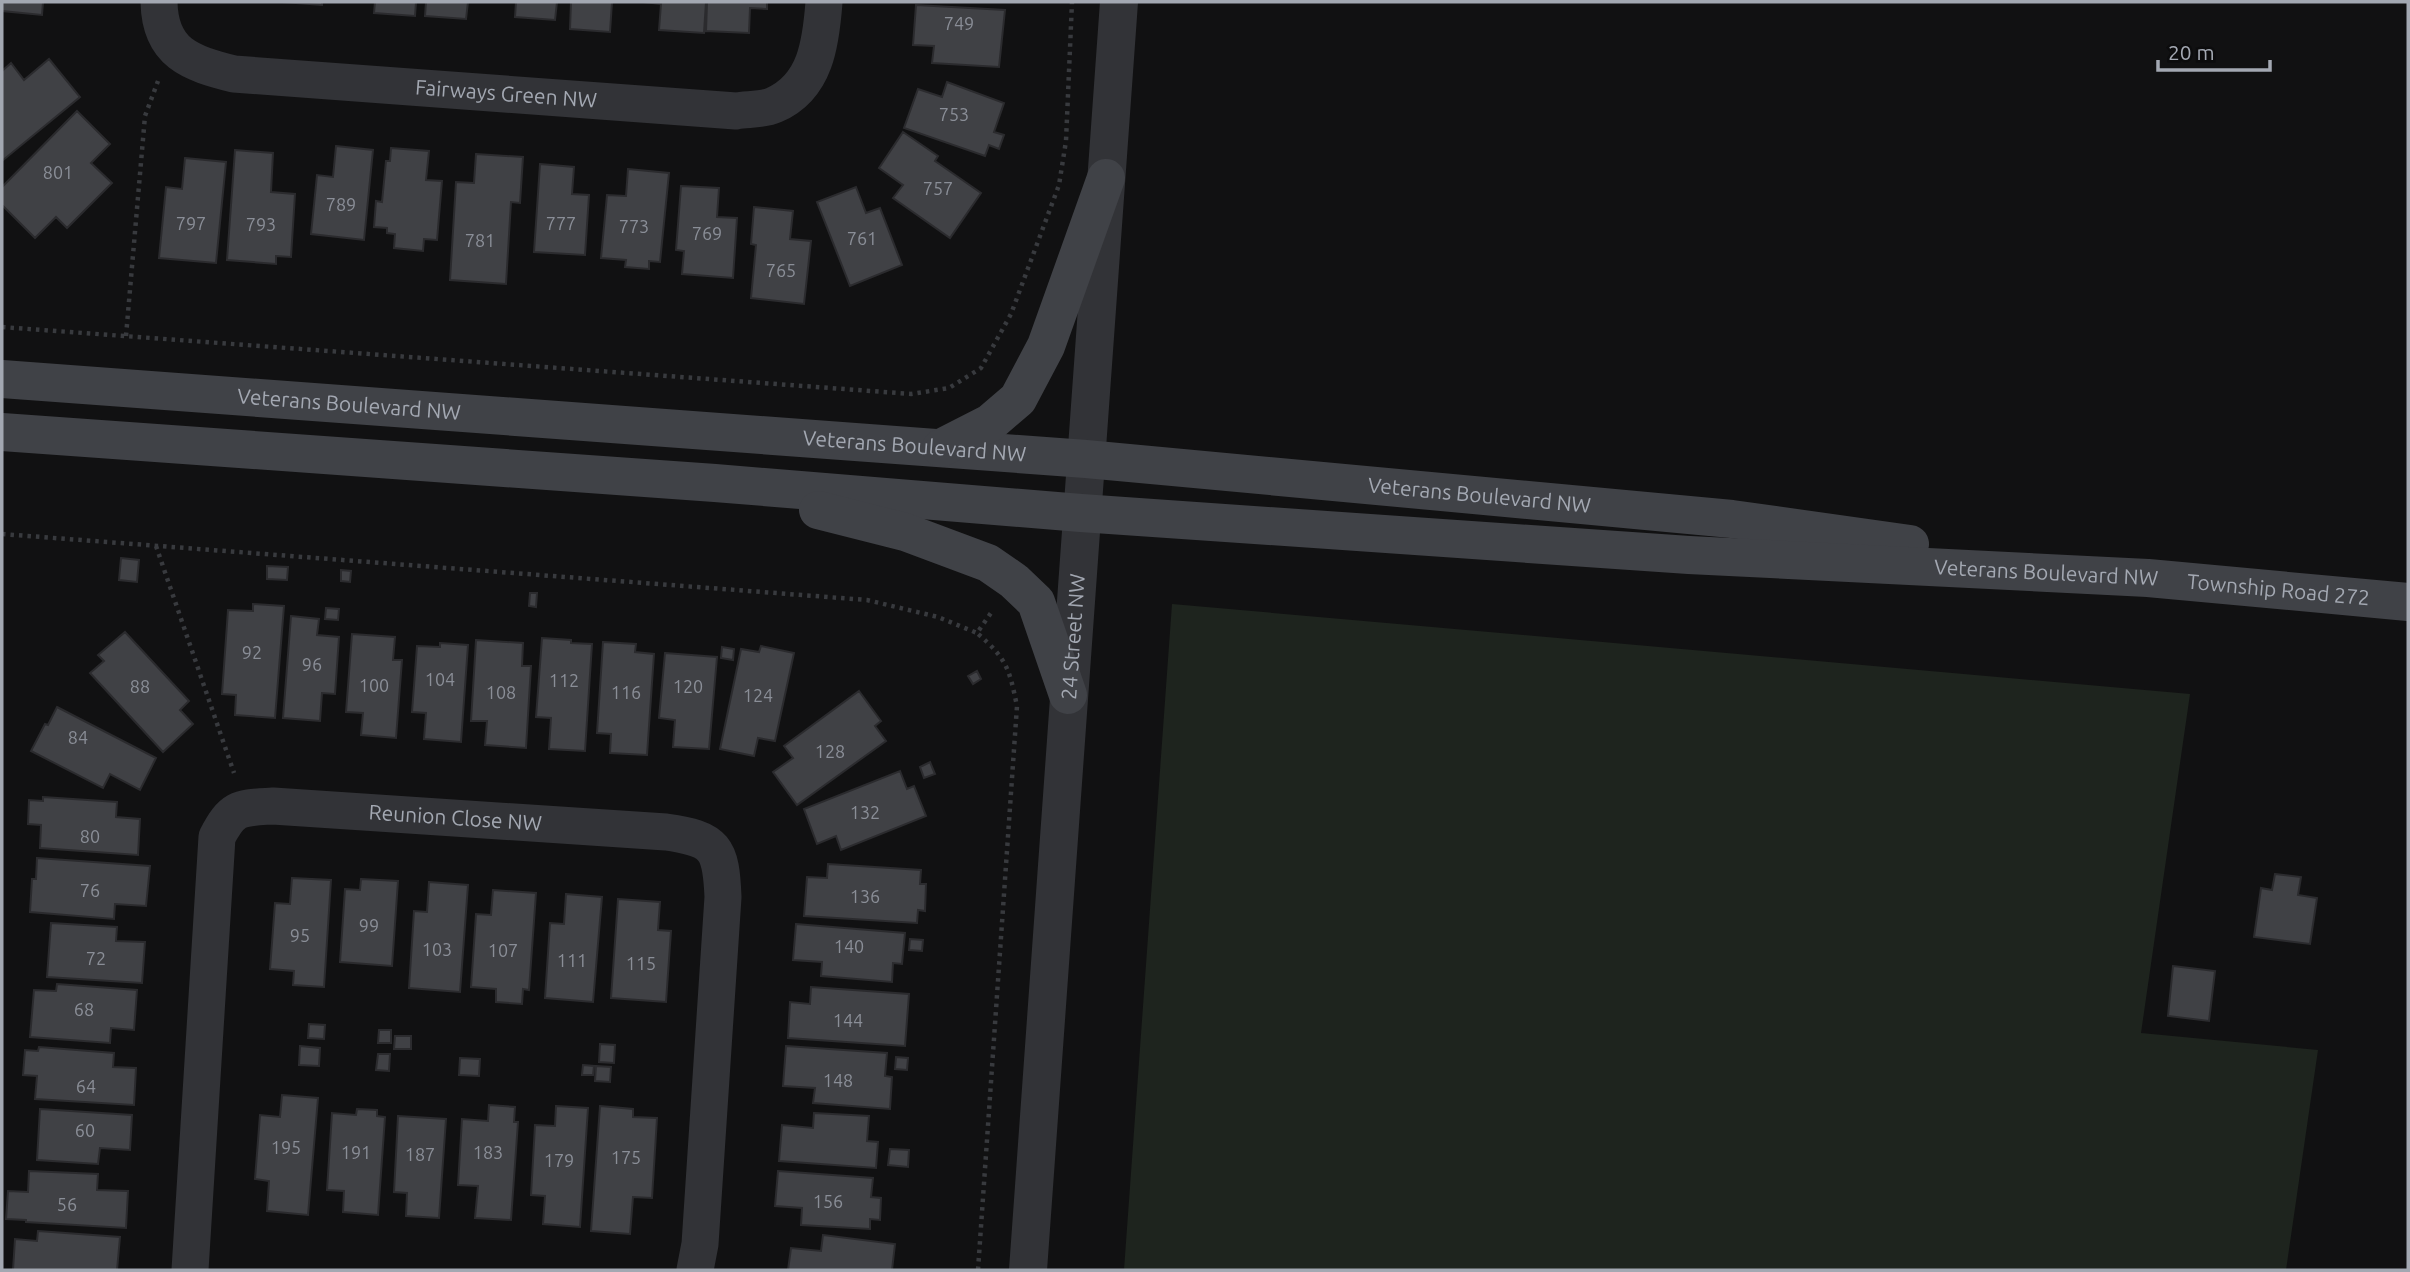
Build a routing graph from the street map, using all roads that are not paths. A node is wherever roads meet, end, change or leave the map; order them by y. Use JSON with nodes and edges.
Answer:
{"nodes":[{"id":1,"x":159,"y":2,"type":"edge"},
{"id":2,"x":824,"y":2,"type":"edge"},
{"id":3,"x":1119,"y":2,"type":"edge"},
{"id":4,"x":1106,"y":178,"type":"junction"},
{"id":5,"x":2,"y":379,"type":"edge"},
{"id":6,"x":2,"y":432,"type":"edge"},
{"id":7,"x":939,"y":449,"type":"junction"},
{"id":8,"x":1086,"y":459,"type":"junction"},
{"id":9,"x":715,"y":483,"type":"junction"},
{"id":10,"x":1082,"y":513,"type":"junction"},
{"id":11,"x":2148,"y":578,"type":"junction"},
{"id":12,"x":2408,"y":601,"type":"edge"},
{"id":13,"x":1068,"y":695,"type":"junction"},
{"id":14,"x":197,"y":1270,"type":"edge"},
{"id":15,"x":695,"y":1270,"type":"edge"},
{"id":16,"x":1028,"y":1270,"type":"edge"}],
"edges":[{"from":1,"to":2,"type":"street","name":"Fairways Green NW"},
{"from":3,"to":4,"type":"street","name":"24 Street NW"},
{"from":4,"to":7,"type":"main road"},
{"from":4,"to":8,"type":"street","name":"24 Street NW"},
{"from":5,"to":7,"type":"main road","name":"Veterans Boulevard NW"},
{"from":6,"to":9,"type":"main road","name":"Veterans Boulevard NW"},
{"from":7,"to":8,"type":"main road","name":"Veterans Boulevard NW"},
{"from":8,"to":10,"type":"street","name":"24 Street NW"},
{"from":8,"to":11,"type":"main road","name":"Veterans Boulevard NW"},
{"from":9,"to":10,"type":"main road","name":"Veterans Boulevard NW"},
{"from":9,"to":13,"type":"main road"},
{"from":10,"to":11,"type":"main road","name":"Veterans Boulevard NW"},
{"from":10,"to":13,"type":"street","name":"24 Street NW"},
{"from":11,"to":12,"type":"main road","name":"Township Road 272"},
{"from":13,"to":16,"type":"street","name":"24 Street NW"},
{"from":14,"to":15,"type":"street","name":"Reunion Close NW"}]}
